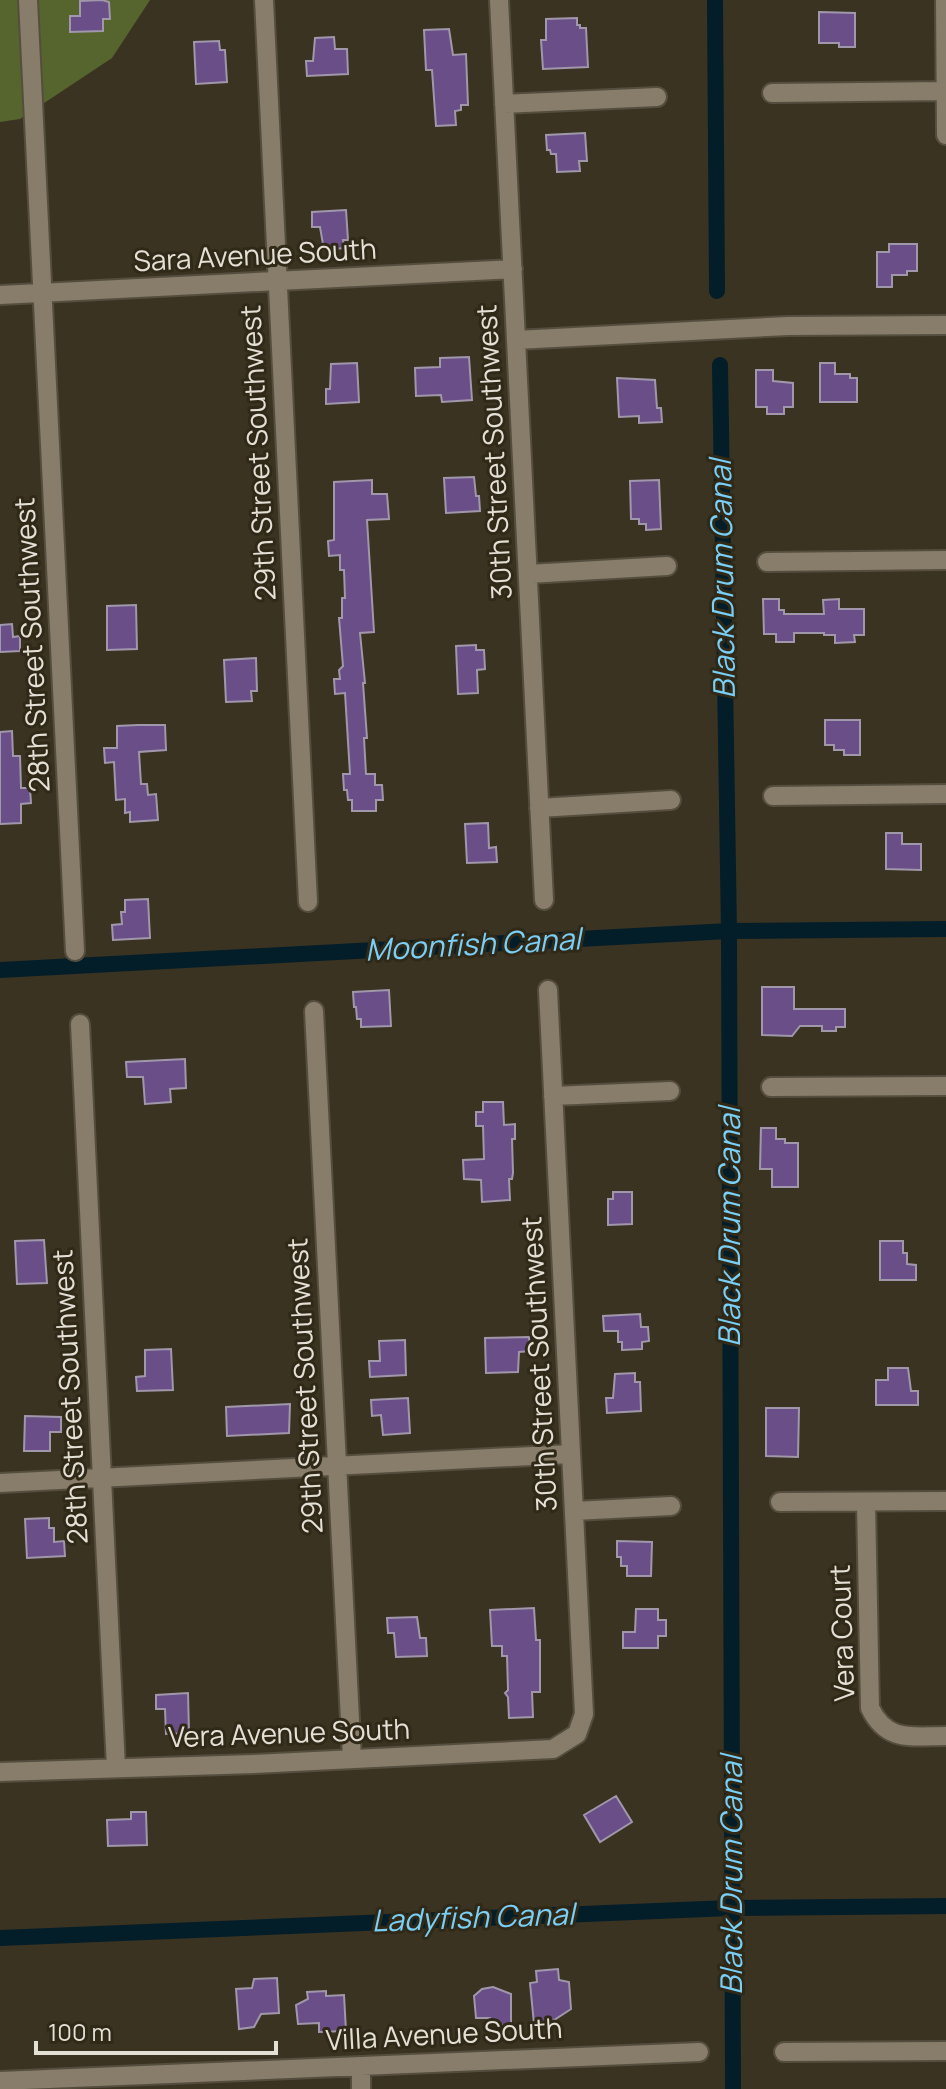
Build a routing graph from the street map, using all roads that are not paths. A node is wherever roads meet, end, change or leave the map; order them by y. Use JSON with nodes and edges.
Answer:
{"nodes":[{"id":1,"x":28,"y":0,"type":"edge"},
{"id":2,"x":264,"y":0,"type":"edge"},
{"id":3,"x":499,"y":0,"type":"edge"},
{"id":4,"x":945,"y":0,"type":"edge"},
{"id":5,"x":946,"y":91,"type":"edge"},
{"id":6,"x":772,"y":93,"type":"dead end"},
{"id":7,"x":657,"y":97,"type":"dead end"},
{"id":8,"x":504,"y":104,"type":"junction"},
{"id":9,"x":946,"y":135,"type":"edge"},
{"id":10,"x":513,"y":269,"type":"junction"},
{"id":11,"x":278,"y":282,"type":"junction"},
{"id":12,"x":42,"y":294,"type":"junction"},
{"id":13,"x":0,"y":295,"type":"edge"},
{"id":14,"x":946,"y":325,"type":"edge"},
{"id":15,"x":516,"y":340,"type":"junction"},
{"id":16,"x":946,"y":560,"type":"edge"},
{"id":17,"x":767,"y":562,"type":"dead end"},
{"id":18,"x":667,"y":566,"type":"dead end"},
{"id":19,"x":528,"y":574,"type":"junction"},
{"id":20,"x":946,"y":794,"type":"edge"},
{"id":21,"x":773,"y":796,"type":"dead end"},
{"id":22,"x":671,"y":800,"type":"dead end"},
{"id":23,"x":539,"y":808,"type":"junction"},
{"id":24,"x":544,"y":900,"type":"dead end"},
{"id":25,"x":308,"y":902,"type":"dead end"},
{"id":26,"x":75,"y":951,"type":"dead end"},
{"id":27,"x":548,"y":990,"type":"dead end"},
{"id":28,"x":314,"y":1011,"type":"dead end"},
{"id":29,"x":80,"y":1024,"type":"dead end"},
{"id":30,"x":946,"y":1086,"type":"edge"},
{"id":31,"x":771,"y":1087,"type":"dead end"},
{"id":32,"x":670,"y":1091,"type":"dead end"},
{"id":33,"x":553,"y":1096,"type":"junction"},
{"id":34,"x":571,"y":1454,"type":"junction"},
{"id":35,"x":337,"y":1467,"type":"junction"},
{"id":36,"x":102,"y":1478,"type":"junction"},
{"id":37,"x":0,"y":1483,"type":"edge"},
{"id":38,"x":946,"y":1501,"type":"edge"},
{"id":39,"x":780,"y":1502,"type":"dead end"},
{"id":40,"x":866,"y":1502,"type":"junction"},
{"id":41,"x":671,"y":1506,"type":"dead end"},
{"id":42,"x":574,"y":1511,"type":"junction"},
{"id":43,"x":577,"y":1734,"type":"joint"},
{"id":44,"x":946,"y":1736,"type":"edge"},
{"id":45,"x":352,"y":1759,"type":"junction"},
{"id":46,"x":116,"y":1768,"type":"junction"},
{"id":47,"x":0,"y":1772,"type":"edge"},
{"id":48,"x":946,"y":2051,"type":"edge"},
{"id":49,"x":699,"y":2052,"type":"dead end"},
{"id":50,"x":784,"y":2052,"type":"dead end"},
{"id":51,"x":361,"y":2066,"type":"junction"},
{"id":52,"x":0,"y":2081,"type":"edge"},
{"id":53,"x":126,"y":2082,"type":"edge"},
{"id":54,"x":361,"y":2089,"type":"edge"}],
"edges":[{"from":1,"to":12,"type":"street","name":"28th Street Southwest"},
{"from":2,"to":11,"type":"street","name":"29th Street Southwest"},
{"from":3,"to":8,"type":"street","name":"30th Street Southwest"},
{"from":4,"to":5,"type":"street"},
{"from":5,"to":6,"type":"street"},
{"from":5,"to":9,"type":"street"},
{"from":7,"to":8,"type":"street"},
{"from":8,"to":10,"type":"street","name":"30th Street Southwest"},
{"from":10,"to":11,"type":"street","name":"Sara Avenue South"},
{"from":10,"to":15,"type":"street","name":"30th Street Southwest"},
{"from":11,"to":12,"type":"street","name":"Sara Avenue South"},
{"from":11,"to":25,"type":"street","name":"29th Street Southwest"},
{"from":12,"to":13,"type":"street","name":"Sara Avenue South"},
{"from":12,"to":26,"type":"street","name":"28th Street Southwest"},
{"from":14,"to":15,"type":"street"},
{"from":15,"to":19,"type":"street","name":"30th Street Southwest"},
{"from":16,"to":17,"type":"street"},
{"from":18,"to":19,"type":"street"},
{"from":19,"to":23,"type":"street","name":"30th Street Southwest"},
{"from":20,"to":21,"type":"street"},
{"from":22,"to":23,"type":"street"},
{"from":23,"to":24,"type":"street","name":"30th Street Southwest"},
{"from":27,"to":33,"type":"street","name":"30th Street Southwest"},
{"from":28,"to":35,"type":"street","name":"29th Street Southwest"},
{"from":29,"to":36,"type":"street","name":"28th Street Southwest"},
{"from":30,"to":31,"type":"street"},
{"from":32,"to":33,"type":"street"},
{"from":33,"to":34,"type":"street","name":"30th Street Southwest"},
{"from":34,"to":35,"type":"street"},
{"from":34,"to":42,"type":"street","name":"30th Street Southwest"},
{"from":35,"to":36,"type":"street"},
{"from":35,"to":45,"type":"street","name":"29th Street Southwest"},
{"from":36,"to":37,"type":"street"},
{"from":36,"to":46,"type":"street","name":"28th Street Southwest"},
{"from":38,"to":40,"type":"street"},
{"from":39,"to":40,"type":"street"},
{"from":40,"to":44,"type":"street","name":"Vera Court"},
{"from":41,"to":42,"type":"street"},
{"from":42,"to":43,"type":"street","name":"30th Street Southwest"},
{"from":43,"to":45,"type":"street","name":"Vera Avenue South"},
{"from":45,"to":46,"type":"street","name":"Vera Avenue South"},
{"from":46,"to":47,"type":"street","name":"Vera Avenue South"},
{"from":48,"to":50,"type":"street"},
{"from":49,"to":51,"type":"street","name":"Villa Avenue South"},
{"from":51,"to":53,"type":"street","name":"Villa Avenue South"},
{"from":51,"to":54,"type":"street"},
{"from":52,"to":53,"type":"street","name":"Villa Avenue South"}]}
